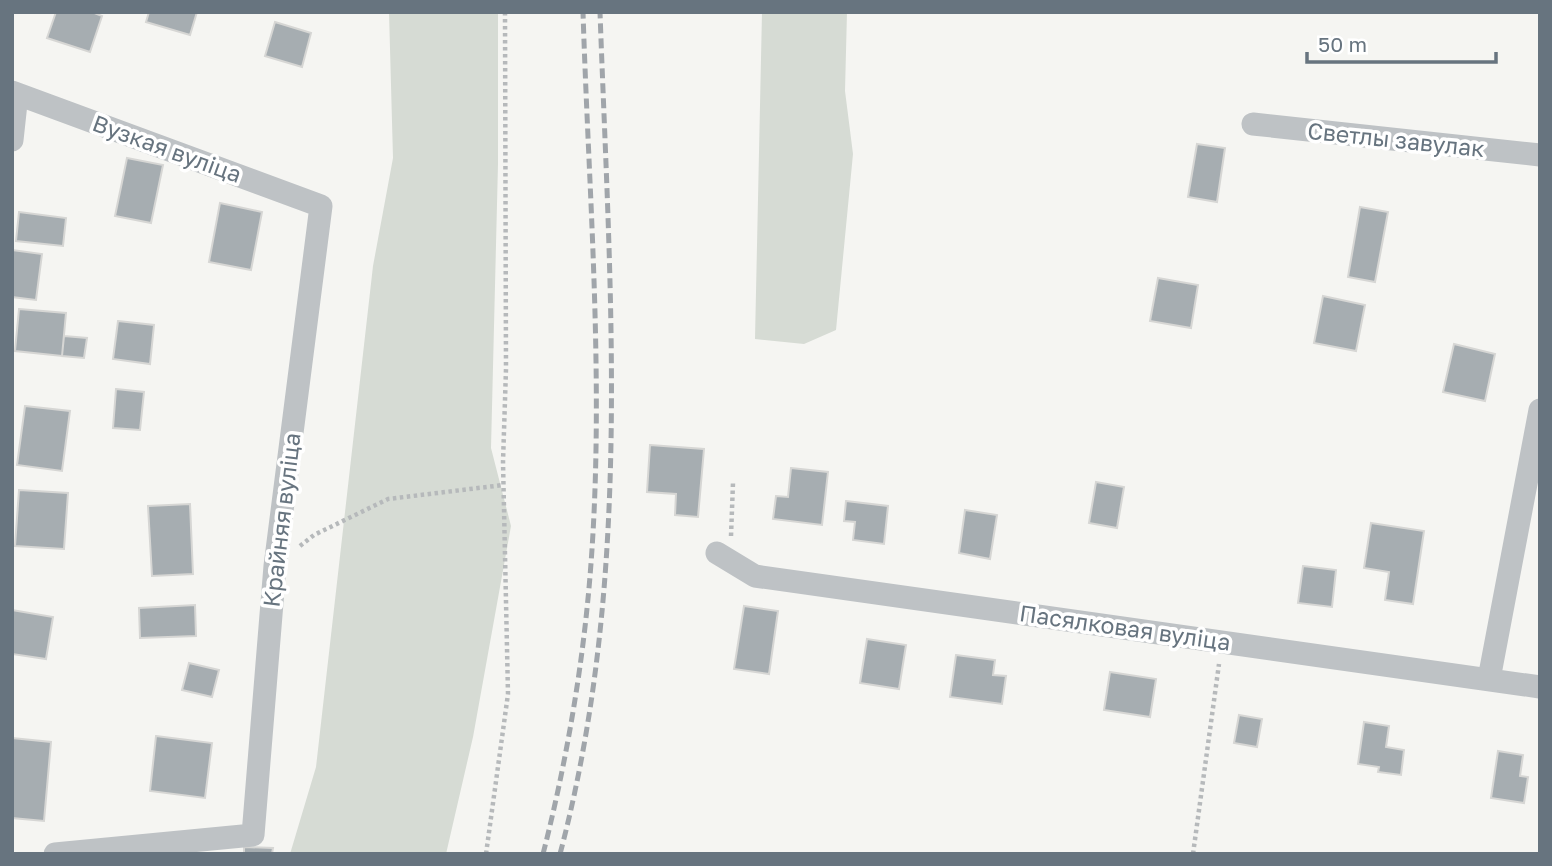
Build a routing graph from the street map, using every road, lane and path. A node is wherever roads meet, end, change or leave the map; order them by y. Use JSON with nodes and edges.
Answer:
{"nodes":[{"id":1,"x":505,"y":12,"type":"edge"},
{"id":2,"x":15,"y":93,"type":"edge"},
{"id":3,"x":1253,"y":124,"type":"dead end"},
{"id":4,"x":12,"y":140,"type":"edge"},
{"id":5,"x":1540,"y":155,"type":"edge"},
{"id":6,"x":321,"y":206,"type":"joint"},
{"id":7,"x":1540,"y":410,"type":"edge"},
{"id":8,"x":733,"y":482,"type":"dead end"},
{"id":9,"x":503,"y":485,"type":"junction"},
{"id":10,"x":723,"y":557,"type":"joint"},
{"id":11,"x":275,"y":566,"type":"junction"},
{"id":12,"x":1222,"y":642,"type":"junction"},
{"id":13,"x":1489,"y":679,"type":"junction"},
{"id":14,"x":1540,"y":687,"type":"edge"},
{"id":15,"x":55,"y":854,"type":"edge"},
{"id":16,"x":486,"y":854,"type":"edge"},
{"id":17,"x":1192,"y":854,"type":"edge"}],
"edges":[{"from":1,"to":9,"type":"path"},
{"from":2,"to":4,"type":"street"},
{"from":2,"to":6,"type":"street","name":"Вузкая вуліца"},
{"from":3,"to":5,"type":"street","name":"Светлы завулак"},
{"from":6,"to":11,"type":"street","name":"Крайняя вуліца"},
{"from":7,"to":13,"type":"street"},
{"from":8,"to":10,"type":"path"},
{"from":9,"to":11,"type":"path"},
{"from":9,"to":16,"type":"path"},
{"from":10,"to":12,"type":"street","name":"Пасялковая вуліца"},
{"from":11,"to":15,"type":"street","name":"Крайняя вуліца"},
{"from":12,"to":13,"type":"street","name":"Пасялковая вуліца"},
{"from":12,"to":17,"type":"path"},
{"from":13,"to":14,"type":"street","name":"Пасялковая вуліца"}]}
